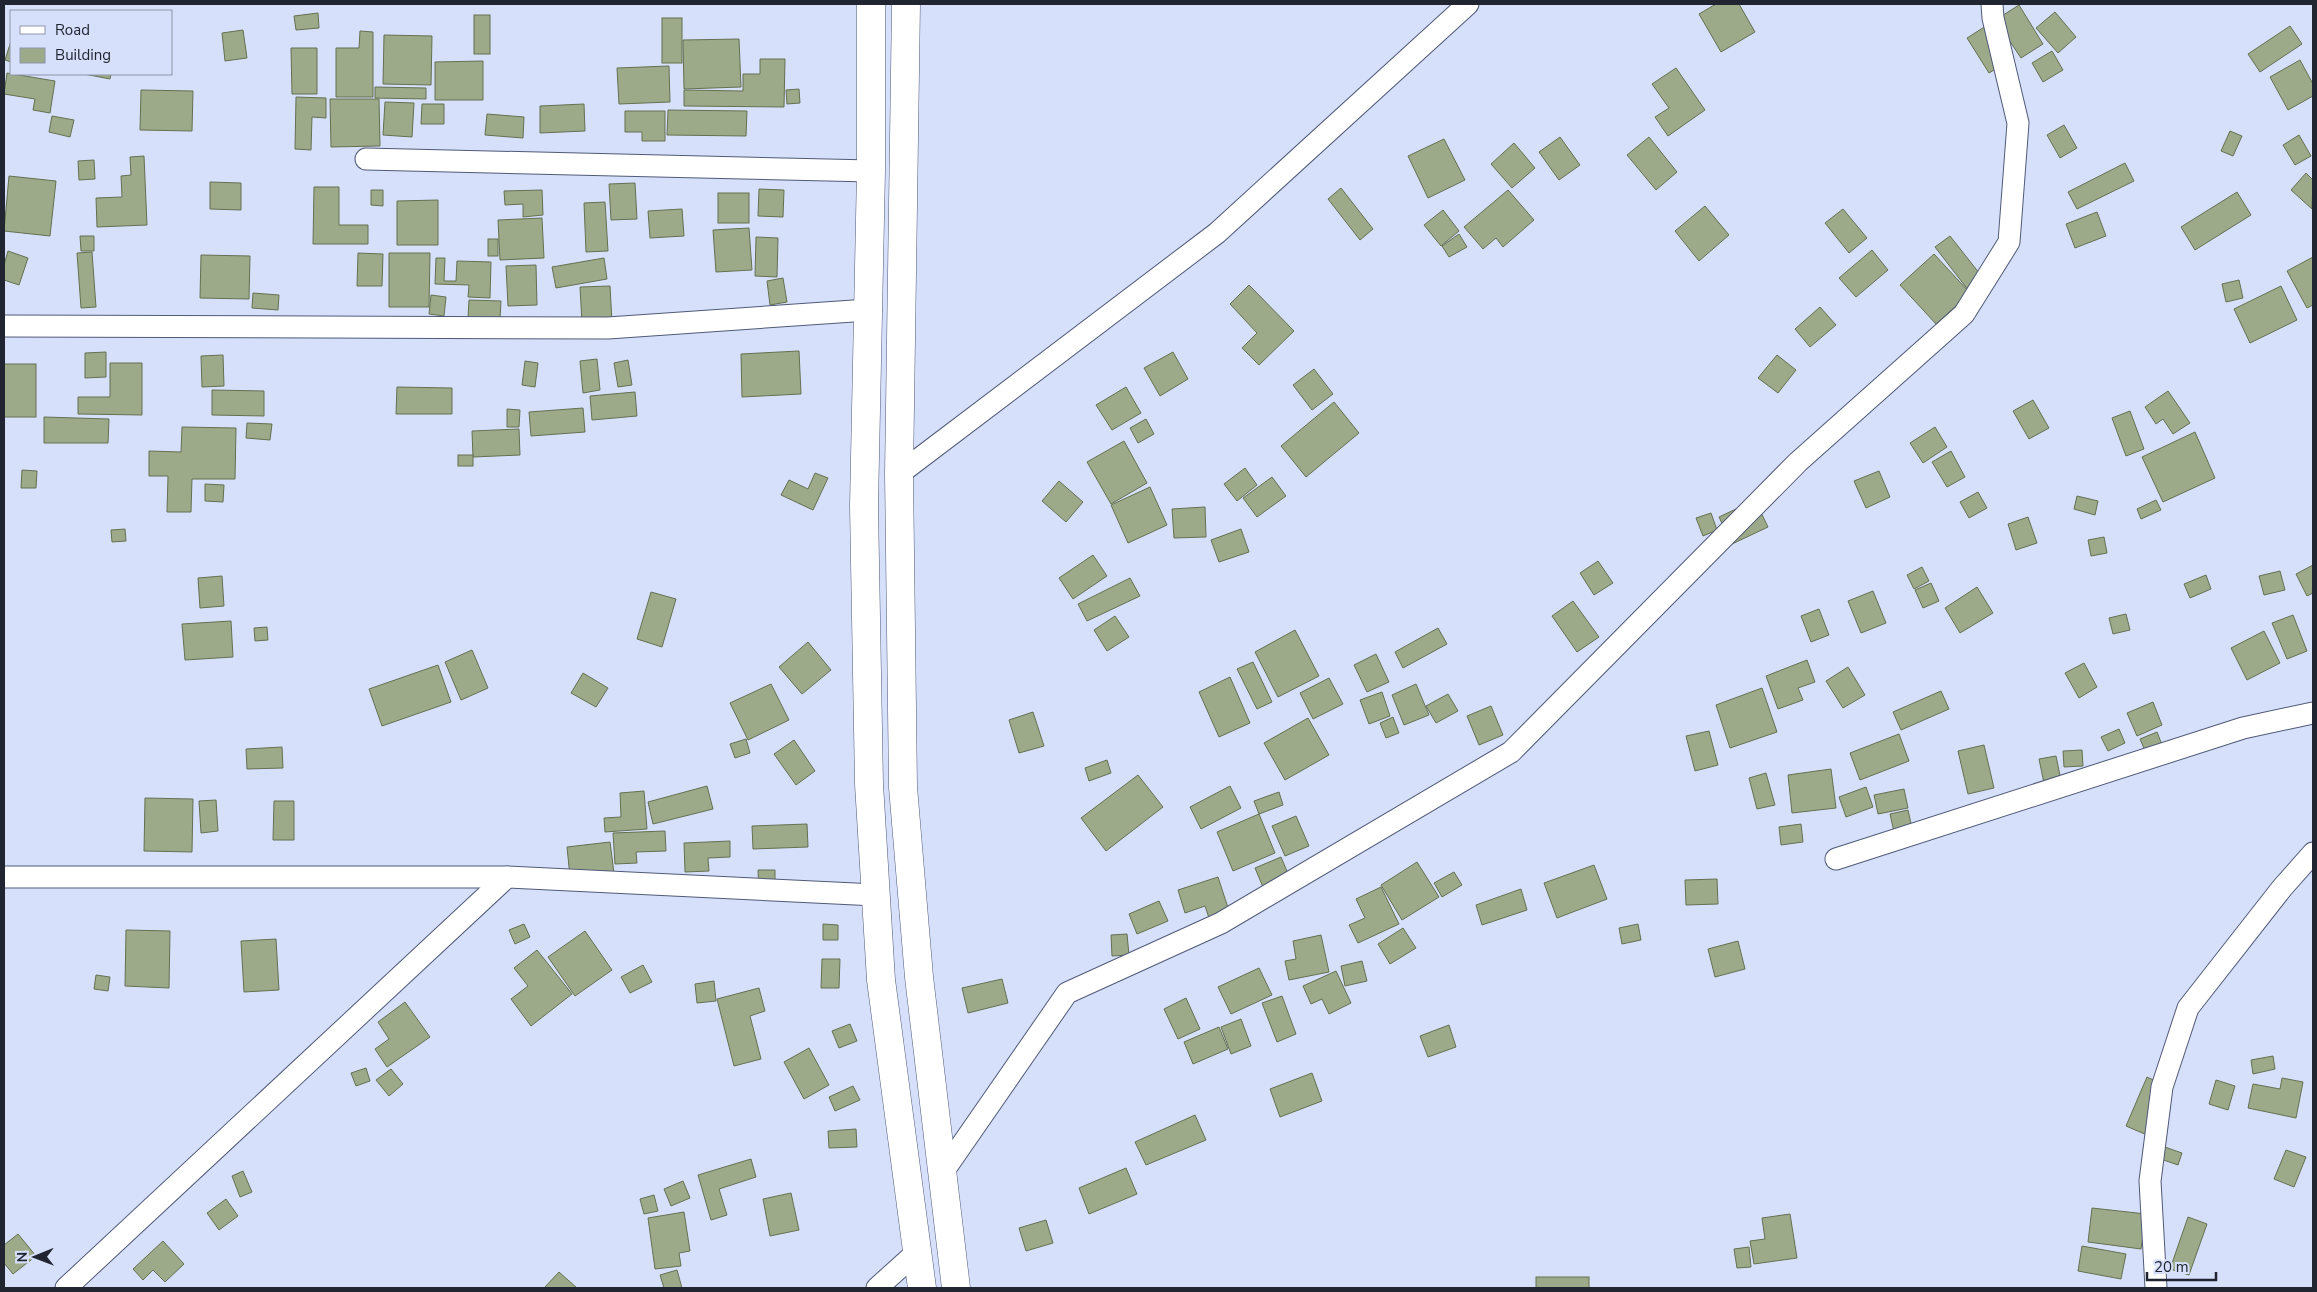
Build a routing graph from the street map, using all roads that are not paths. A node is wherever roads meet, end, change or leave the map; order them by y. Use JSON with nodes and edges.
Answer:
{"nodes":[{"id":1,"x":871,"y":4,"type":"edge"},
{"id":2,"x":906,"y":4,"type":"edge"},
{"id":3,"x":1468,"y":4,"type":"edge"},
{"id":4,"x":1992,"y":4,"type":"edge"},
{"id":5,"x":366,"y":159,"type":"dead end"},
{"id":6,"x":871,"y":172,"type":"junction"},
{"id":7,"x":868,"y":310,"type":"junction"},
{"id":8,"x":4,"y":326,"type":"edge"},
{"id":9,"x":898,"y":474,"type":"junction"},
{"id":10,"x":2313,"y":713,"type":"edge"},
{"id":11,"x":2313,"y":854,"type":"edge"},
{"id":12,"x":1836,"y":859,"type":"dead end"},
{"id":13,"x":4,"y":877,"type":"edge"},
{"id":14,"x":507,"y":877,"type":"junction"},
{"id":15,"x":876,"y":895,"type":"junction"},
{"id":16,"x":943,"y":1172,"type":"junction"},
{"id":17,"x":917,"y":1252,"type":"junction"},
{"id":18,"x":66,"y":1288,"type":"edge"},
{"id":19,"x":877,"y":1288,"type":"edge"},
{"id":20,"x":922,"y":1288,"type":"edge"},
{"id":21,"x":956,"y":1288,"type":"edge"},
{"id":22,"x":2156,"y":1288,"type":"edge"}],
"edges":[{"from":1,"to":6,"type":"main road"},
{"from":2,"to":9,"type":"main road"},
{"from":3,"to":9,"type":"street"},
{"from":4,"to":16,"type":"street"},
{"from":5,"to":6,"type":"street"},
{"from":6,"to":7,"type":"main road"},
{"from":7,"to":8,"type":"street"},
{"from":7,"to":15,"type":"main road"},
{"from":9,"to":16,"type":"main road"},
{"from":10,"to":12,"type":"street"},
{"from":11,"to":22,"type":"street"},
{"from":13,"to":14,"type":"street"},
{"from":14,"to":15,"type":"street"},
{"from":14,"to":18,"type":"street"},
{"from":15,"to":17,"type":"main road"},
{"from":16,"to":21,"type":"main road"},
{"from":17,"to":19,"type":"street"},
{"from":17,"to":20,"type":"main road"}]}
